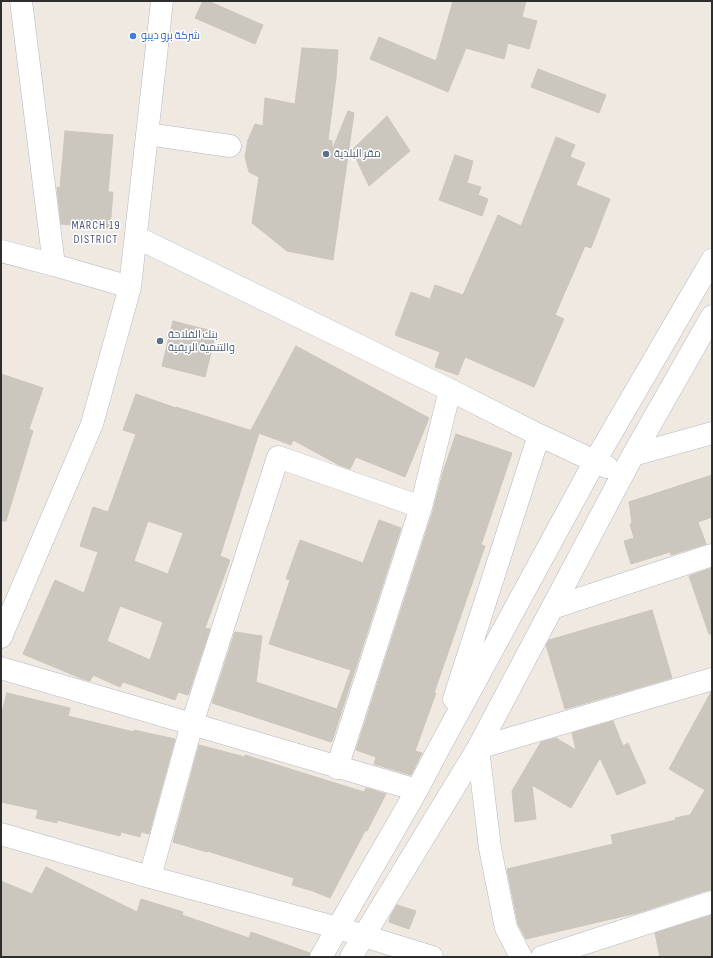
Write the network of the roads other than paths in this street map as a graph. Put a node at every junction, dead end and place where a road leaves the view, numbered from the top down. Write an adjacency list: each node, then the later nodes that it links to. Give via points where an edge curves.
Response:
1 (21, 1): 8 (street)
2 (162, 1): 3 (street)
3 (147, 134): 4 (street); 5 (street)
4 (230, 146)
5 (136, 237): 9 (street); 11 (street)
6 (1, 251): 8 (street)
7 (712, 260): 15 (street)
8 (54, 265): 9 (street)
9 (130, 288): 20 (street, via 92,424)
10 (710, 322): 14 (street)
11 (450, 390): 13 (street); 17 (street)
12 (712, 433): 14 (street)
13 (539, 435): 15 (street); 25 (street)
14 (633, 455): 16 (street)
15 (595, 461): 16 (street); 25 (street)
16 (622, 475): 19 (street)
17 (421, 507): 23 (street, via 278,457); 26 (street)
18 (712, 555): 19 (street)
19 (552, 608): 24 (street)
20 (1, 637)
21 (1, 668): 23 (street)
22 (712, 679): 24 (street)
23 (192, 724): 26 (street); 29 (street)
24 (478, 748): 32 (street); 36 (street, via 490,848 506,928)
25 (438, 750): 27 (street)
26 (337, 768): 27 (street)
27 (417, 790): 31 (street)
28 (1, 834): 29 (street)
29 (150, 877): 31 (street)
30 (712, 902): 37 (street)
31 (338, 928): 32 (street); 33 (street)
32 (364, 936): 34 (street); 35 (street)
33 (321, 957)
34 (351, 957)
35 (432, 957)
36 (522, 957)
37 (542, 957)

